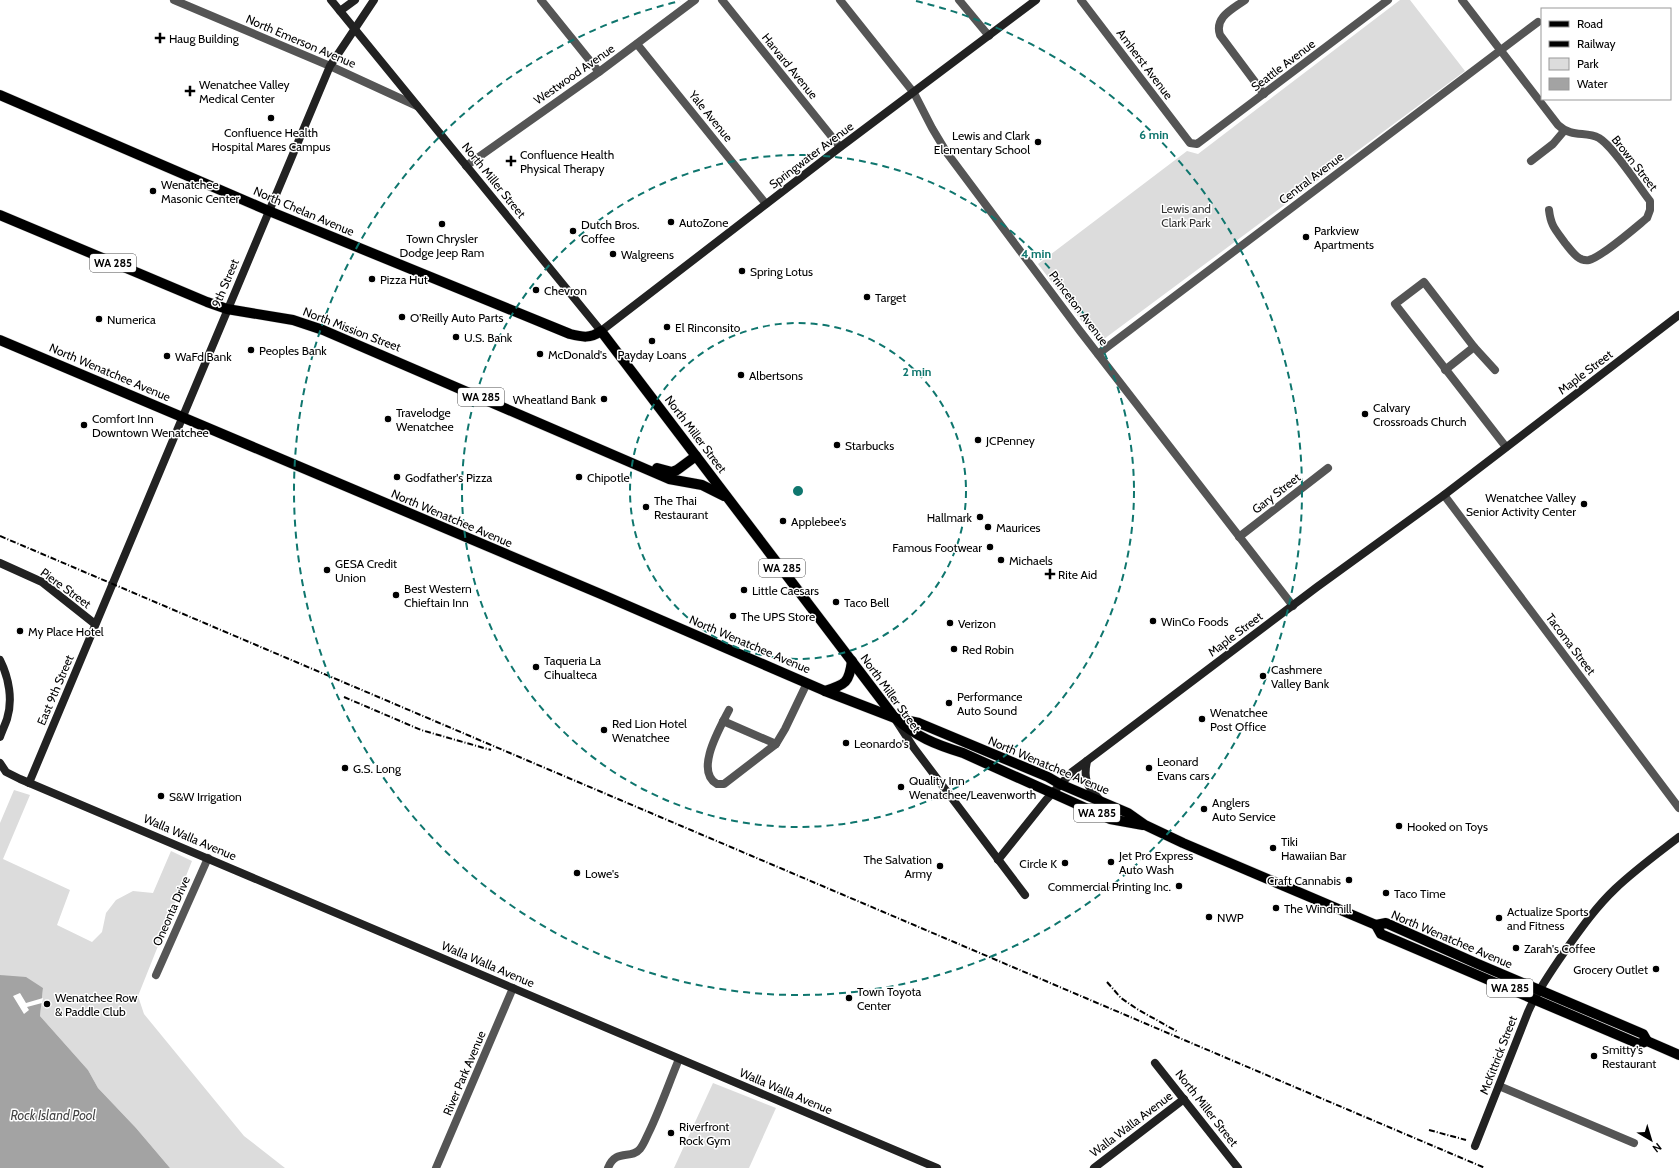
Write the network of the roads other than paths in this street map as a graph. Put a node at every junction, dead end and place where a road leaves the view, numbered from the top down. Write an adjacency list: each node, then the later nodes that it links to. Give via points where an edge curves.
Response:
1 (174, 0): 21 (street, North Emerson Avenue)
2 (331, 0): 15 (street, North Miller Street)
3 (355, 0): 15 (street)
4 (374, 0): 17 (street, 9th Street)
5 (541, 0): 22 (street)
6 (695, 0): 19 (street, Westwood Avenue)
7 (722, 0): 29 (street, Harvard Avenue)
8 (840, 0): 23 (street, Princeton Avenue)
9 (960, 0): 18 (street)
10 (1036, 0): 18 (street, Springwater Avenue)
11 (1081, 0): 28 (street, Amherst Avenue)
12 (1245, 0): 24 (street, via 1221,18 1219,30)
13 (1388, 0): 24 (street, Seattle Avenue)
14 (1462, 0): 20 (street)
15 (340, 11): 17 (street, North Miller Street)
16 (1538, 22): 20 (street, Central Avenue)
17 (354, 29): 21 (street, 9th Street); 26 (street, North Miller Street)
18 (988, 36): 23 (street, Springwater Avenue)
19 (638, 44): 22 (street, Westwood Avenue); 32 (street, Yale Avenue)
20 (1500, 50): 27 (street); 41 (street, Central Avenue)
21 (330, 66): 26 (street, North Emerson Avenue); 34 (street, 9th Street)
22 (599, 72): 31 (street, Westwood Avenue)
23 (914, 92): 29 (street, Springwater Avenue); 41 (street, Princeton Avenue, via 947,153)
24 (1264, 94): 28 (street, Seattle Avenue, via 1197,144)
25 (0, 96): 34 (main road, North Chelan Avenue)
26 (417, 106): 31 (street, North Miller Street)
27 (1564, 131): 30 (street, via 1553,144); 33 (street, Brown Street, via 1595,136 1606,143 1650,201 1650,210 1647,218 1600,255 1589,260 1578,258 1572,252 1551,223)
28 (1190, 142)
29 (840, 147): 32 (street, Springwater Avenue)
30 (1531, 161)
31 (466, 166): 38 (street, North Miller Street)
32 (766, 204): 38 (street, Springwater Avenue)
33 (1549, 210)
34 (269, 211): 36 (street, 9th Street); 38 (main road, North Chelan Avenue, via 570,334 584,338)
35 (0, 215): 36 (main road, North Mission Street / WA 285, via 165,286)
36 (227, 309): 44 (street, 9th Street); 47 (main road, North Mission Street / WA 285, via 293,320 323,330)
37 (1679, 315): 45 (street, Maple Street)
38 (601, 331): 46 (main road, North Miller Street / WA 285)
39 (0, 340): 44 (main road, North Wenatchee Avenue)
40 (1474, 347): 42 (street); 42 (street, via 1424,282 1395,304); 43 (street)
41 (1098, 354): 51 (street, Princeton Avenue)
42 (1445, 370): 45 (street)
43 (1495, 370)
44 (182, 417): 53 (street, 9th Street); 58 (main road, North Wenatchee Avenue)
45 (1506, 447): 49 (street, Maple Street)
46 (696, 456): 47 (main road, North Mission Street / WA 285, via 672,472); 50 (main road, North Miller Street / WA 285)
47 (644, 467): 50 (main road, North Mission Street / WA 285, via 669,478 702,485)
48 (1328, 468): 51 (street, Gary Street)
49 (1444, 494): 54 (street, Maple Street); 71 (street, Tacoma Street)
50 (729, 499): 57 (main road, North Miller Street / WA 285)
51 (1239, 537): 54 (street, Princeton Avenue)
52 (0, 563): 55 (street, Piere Street, via 42,582)
53 (112, 583): 55 (street, East 9th Street)
54 (1293, 606): 65 (street, Maple Street)
55 (95, 624): 67 (street, East 9th Street)
56 (0, 660): 63 (street, via 10,698 7,719)
57 (852, 661): 59 (main road, via 846,682); 61 (main road, North Miller Street / WA 285)
58 (807, 683): 59 (main road, North Wenatchee Avenue); 64 (street)
59 (825, 691): 61 (main road, North Wenatchee Avenue)
60 (728, 710): 62 (street)
61 (895, 718): 68 (main road, North Wenatchee Avenue / WA 285, via 919,723); 69 (main road, North Wenatchee Avenue / WA 285, via 917,735); 75 (street, North Miller Street, via 914,748)
62 (724, 721): 64 (street); 64 (street, via 711,750 707,768 710,778 717,784 724,784)
63 (0, 737)
64 (776, 744)
65 (1087, 761): 68 (street, Maple Street); 70 (street, WA 285, via 1084,773 1086,781)
66 (0, 763): 67 (street, Walla Walla Avenue, via 6,772)
67 (29, 783): 74 (street, Walla Walla Avenue)
68 (1060, 784): 69 (street, Maple Street); 70 (main road, North Wenatchee Avenue / WA 285)
69 (1052, 793): 72 (main road, North Wenatchee Avenue / WA 285, via 1110,819); 75 (street, Maple Street)
70 (1102, 802): 72 (main road, North Wenatchee Avenue / WA 285, via 1128,813)
71 (1679, 808)
72 (1145, 825): 79 (main road, North Wenatchee Avenue / WA 285, via 1376,925 1381,934)
73 (1679, 838): 79 (street, McKittrick Street, via 1627,877 1608,895 1573,939)
74 (208, 858): 77 (street, Oneonta Drive); 78 (street, Walla Walla Avenue)
75 (998, 860): 76 (street, North Miller Street)
76 (1025, 895)
77 (156, 975)
78 (513, 988): 81 (street, Walla Walla Avenue); 87 (street, River Park Avenue)
79 (1537, 994): 80 (main road, North Wenatchee Avenue / WA 285, via 1639,1044 1647,1041); 83 (street, McKittrick Street)
80 (1679, 1055)
81 (679, 1059): 88 (street, via 641,1147 637,1152 616,1157); 89 (street, Walla Walla Avenue)
82 (1155, 1063): 84 (street, North Miller Street)
83 (1499, 1086): 85 (street); 86 (street, McKittrick Street)
84 (1184, 1099): 90 (street, Walla Walla Avenue); 91 (street, North Miller Street)
85 (1634, 1143)
86 (1475, 1146)
87 (436, 1168)
88 (608, 1168)
89 (936, 1168)
90 (1094, 1168)
91 (1238, 1168)

